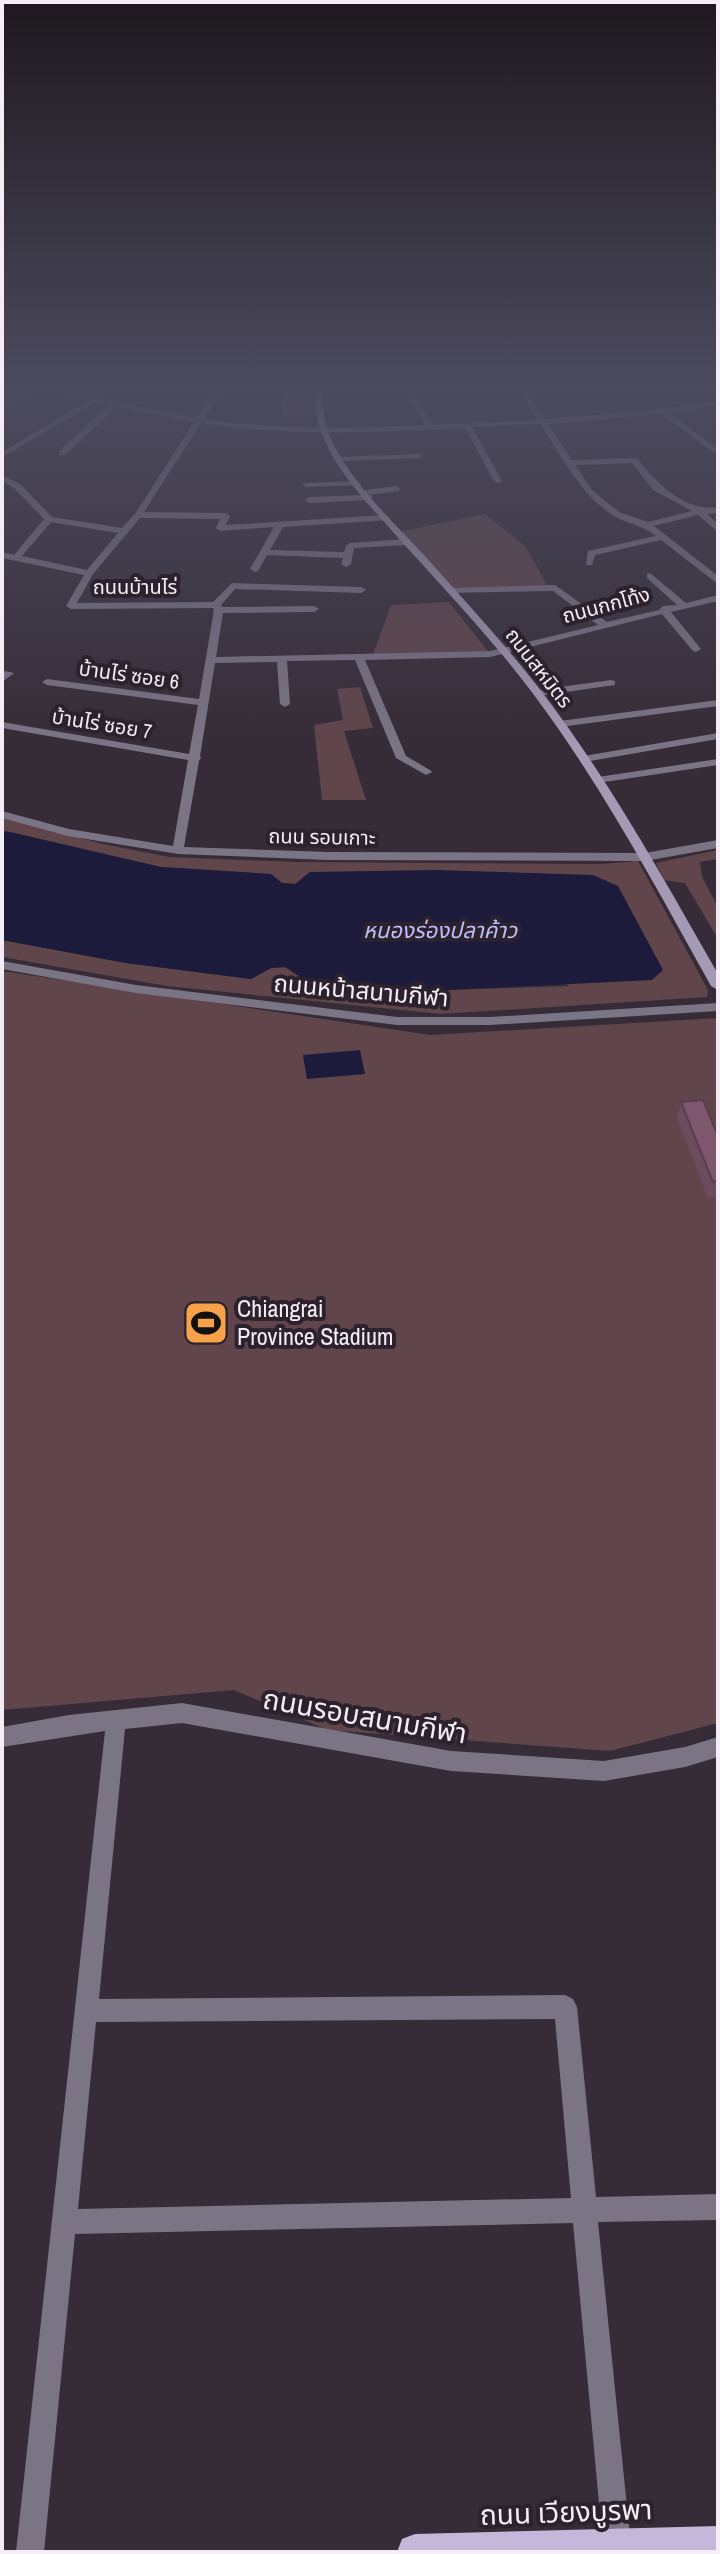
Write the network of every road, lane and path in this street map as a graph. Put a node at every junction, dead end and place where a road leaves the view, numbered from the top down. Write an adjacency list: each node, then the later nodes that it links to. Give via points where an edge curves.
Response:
1 (38, 507): 10 (street)
2 (143, 507): 8 (street, ถนนบ้านไร่)
3 (377, 507): 9 (street, ถนนสหมิตร)
4 (608, 507): 11 (street)
5 (691, 507): 7 (street)
6 (718, 510): 7 (street)
7 (700, 512): 11 (street); 13 (street)
8 (138, 515): 12 (street, via 226,516 220,528); 14 (street, ถนนบ้านไร่)
9 (386, 518): 12 (street); 16 (street, ถนนสหมิตร)
10 (49, 519): 14 (street); 19 (street)
11 (648, 525): 15 (street)
12 (279, 526): 17 (street)
13 (718, 529)
14 (123, 531): 22 (street, ถนนบ้านไร่)
15 (662, 537): 20 (street, via 591,553); 24 (street)
16 (406, 542): 17 (street, via 350,546 347,560); 26 (street, ถนนสหมิตร)
17 (265, 552): 21 (street)
18 (2, 555): 19 (street)
19 (16, 558): 22 (street)
20 (589, 563)
21 (255, 569)
22 (89, 573): 29 (street, ถนนบ้านไร่, via 71,606)
23 (650, 576): 28 (street)
24 (718, 581)
25 (361, 590): 29 (street, via 232,586)
26 (451, 591): 32 (street, via 555,588); 34 (street, ถนนสหมิตร)
27 (718, 598): 28 (street, ถนนกกโท้ง)
28 (683, 605): 31 (street, ถนนกกโท้ง)
29 (217, 608): 30 (street); 37 (street)
30 (314, 609)
31 (663, 609): 32 (street, ถนนกกโท้ง); 33 (street)
32 (603, 624): 34 (street, ถนนกกโท้ง)
33 (696, 649)
34 (505, 651): 35 (street); 40 (street, ถนนสหมิตร)
35 (359, 657): 36 (street); 50 (street, via 401,758)
36 (282, 659): 37 (street); 43 (street)
37 (212, 660): 41 (street)
38 (47, 682): 41 (street, บ้านไร่ ซอย 6)
39 (611, 683): 40 (street)
40 (538, 693): 44 (street, ถนนสหมิตร)
41 (205, 703): 47 (street)
42 (718, 703): 44 (street)
43 (285, 704)
44 (560, 724): 48 (street, ถนนสหมิตร)
45 (2, 725): 47 (street, บ้านไร่ ซอย 7)
46 (718, 736): 48 (street)
47 (196, 758): 54 (street)
48 (584, 759): 51 (street, ถนนสหมิตร)
49 (718, 762): 51 (street)
50 (426, 772)
51 (598, 780): 55 (street, ถนนสหมิตร)
52 (2, 814): 54 (street, ถนน รอบเกาะ, via 68,832)
53 (718, 844): 55 (street, ถนน รอบเกาะ)
54 (178, 850): 55 (street, ถนน รอบเกาะ)
55 (645, 857): 57 (street, ถนนสหมิตร)
56 (2, 965): 58 (street, ถนนหน้าสนามกีฬา, via 136,989 397,1021 490,1021)
57 (718, 986)
58 (718, 1007)
59 (116, 1720): 60 (street, ถนนรอบสนามกีฬา); 61 (street, ถนนรอบสนามกีฬา, via 182,1713 451,1761 604,1771); 62 (street)
60 (2, 1737)
61 (718, 1747)
62 (87, 2011): 64 (street, via 565,2007); 65 (street)
63 (718, 2207): 64 (street)
64 (584, 2212): 65 (street); 67 (street)
65 (64, 2222): 68 (street)
66 (718, 2544): 67 (main road, ถนน เวียงบูรพา)
67 (617, 2546): 69 (main road, ถนน เวียงบูรพา)
68 (30, 2552)
69 (415, 2552)

